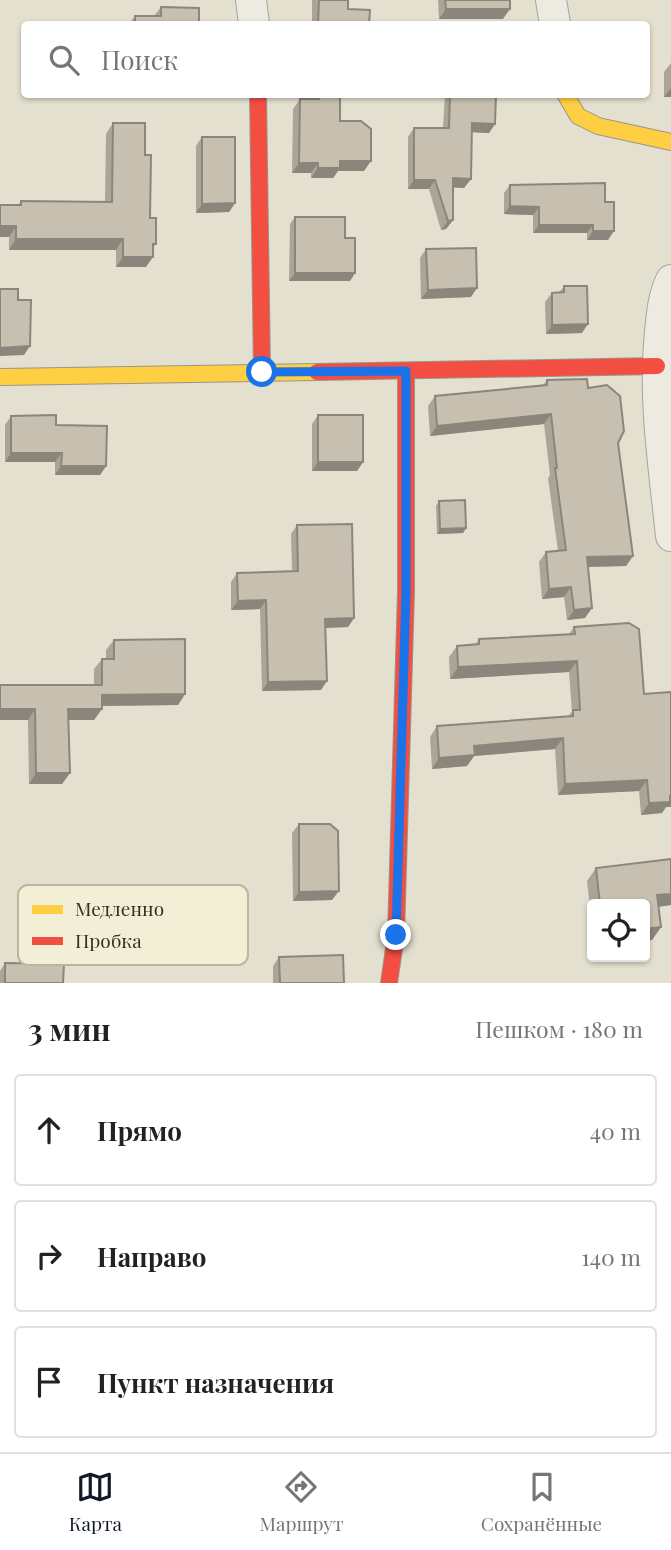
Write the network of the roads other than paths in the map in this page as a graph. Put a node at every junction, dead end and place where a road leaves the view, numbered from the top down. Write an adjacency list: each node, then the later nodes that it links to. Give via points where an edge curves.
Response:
1 (251, 0): 3 (street)
2 (551, 0): 4 (street)
3 (254, 21)
4 (554, 21)
5 (258, 98): 11 (street)
6 (567, 98): 7 (street, via 578,116 598,126)
7 (671, 142)
8 (671, 280): 9 (street, via 664,295)
9 (657, 366): 10 (street); 13 (street)
10 (406, 371): 11 (street); 14 (street, via 396,935)
11 (262, 372): 12 (street)
12 (0, 377)
13 (671, 536)
14 (389, 983)

